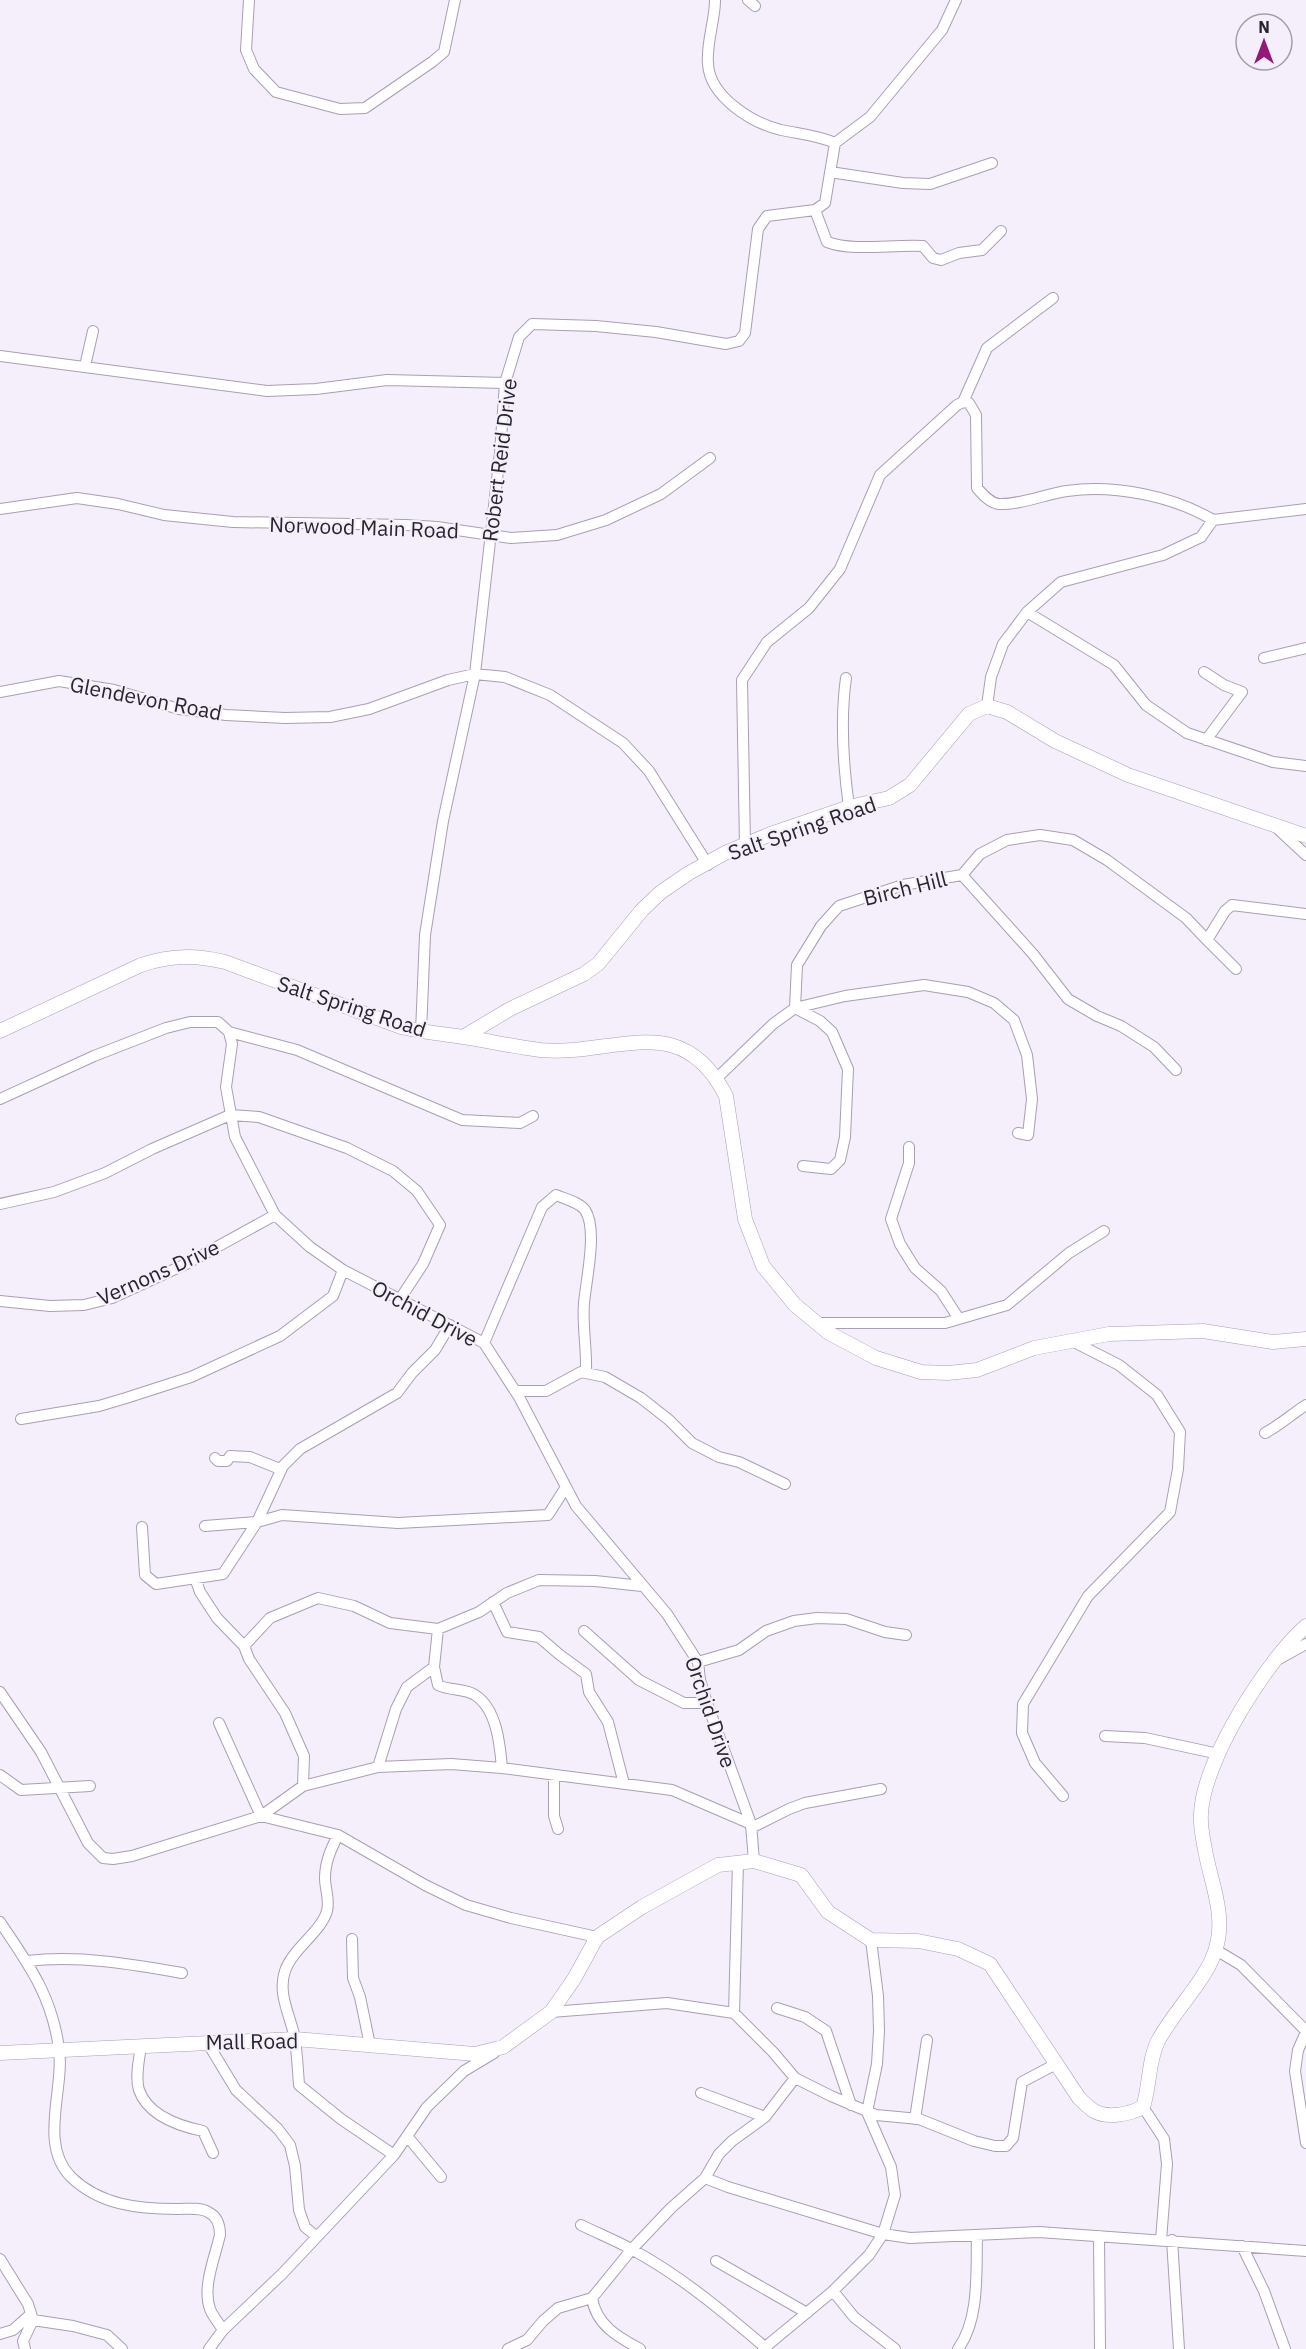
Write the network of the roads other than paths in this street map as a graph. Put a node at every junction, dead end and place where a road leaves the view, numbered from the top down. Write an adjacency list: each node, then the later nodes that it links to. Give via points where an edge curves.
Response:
1 (249, 0): 2 (street, via 246,50 254,69 276,92 340,109 366,108 444,52)
2 (455, 0)
3 (715, 0): 5 (street, via 707,62 710,80 720,96 780,130 820,136)
4 (956, 0): 5 (street, via 942,30 870,117)
5 (835, 143): 7 (street)
6 (992, 163): 7 (street, via 930,184)
7 (830, 172): 8 (street, via 825,203)
8 (815, 210): 9 (street, via 827,242 837,246 923,246 940,260 982,250); 14 (street, Robert Reid Drive, via 767,216 758,229 745,333 739,341 726,344 646,331 532,324 519,337)
9 (1001, 231)
10 (1053, 298): 15 (street, via 987,348)
11 (93, 331): 13 (street)
12 (0, 356): 13 (street)
13 (85, 366): 14 (street, via 267,391 387,380)
14 (505, 383): 20 (street, Robert Reid Drive)
15 (963, 402): 19 (street, via 969,403 976,416 977,488 997,504 1089,488 1113,489 1194,509); 34 (street, via 880,475 840,570 809,608 767,642 742,680)
16 (710, 458): 20 (street, Norwood Main Road, via 661,494 606,520 557,535 511,537)
17 (0, 509): 20 (street, Norwood Main Road, via 77,498 164,515 232,522 416,526)
18 (1306, 509): 19 (street)
19 (1213, 520): 21 (street, via 1201,537 1163,555 1061,582)
20 (490, 533): 25 (street, Robert Reid Drive)
21 (1027, 612): 28 (street, via 1003,644 991,677); 29 (street, via 1114,665 1146,705 1187,733)
22 (1306, 648): 23 (street)
23 (1264, 658)
24 (1204, 672): 29 (street, via 1224,686 1242,692)
25 (475, 674): 27 (street, Glendevon Road, via 369,709 330,717 249,717 179,709 114,690 59,681); 36 (street, Glendevon Road, via 505,677 550,695 623,743 649,771); 44 (street, Robert Reid Drive, via 442,821 427,924)
26 (846, 678): 31 (street, via 843,766)
27 (0, 692)
28 (987, 706): 31 (street, Salt Spring Road, via 969,714 910,784 889,798); 32 (street, via 1007,712 1055,741 1128,775)
29 (1206, 740): 30 (street, via 1273,762)
30 (1306, 766)
31 (849, 807): 34 (street, Salt Spring Road)
32 (1276, 827): 33 (street); 35 (street)
33 (1306, 836)
34 (745, 845): 36 (street, Salt Spring Road)
35 (1306, 855)
36 (708, 865): 45 (street, Salt Spring Road, via 662,892 584,974 510,1009)
37 (962, 875): 39 (street, Birch Hill, via 980,854 1007,840 1040,835 1073,840 1160,897); 41 (street, Birch Hill, via 903,885 839,906 821,926 797,965); 46 (street, via 1068,999 1154,1047)
38 (1306, 914): 39 (street, via 1232,905)
39 (1207, 940): 40 (street, Birch Hill)
40 (1236, 969)
41 (795, 1008): 47 (street); 51 (street, via 845,996 924,985 968,992 994,1003 1014,1020 1027,1055 1032,1099 1028,1135); 53 (street, via 832,1032 848,1070 840,1160 831,1169)
42 (0, 1031): 44 (street, Salt Spring Road, via 141,965 182,956 225,962)
43 (229, 1032): 48 (street, via 218,1022 190,1022 166,1028); 49 (street, Orchid Drive, via 232,1044 226,1088); 50 (street, via 297,1050 462,1120 520,1123)
44 (421, 1032): 45 (street, Salt Spring Road)
45 (463, 1037): 47 (street, via 540,1050 582,1049 631,1041 668,1044 704,1062)
46 (1176, 1070)
47 (717, 1078): 61 (street, via 726,1096 745,1219 763,1266 795,1305)
48 (0, 1099)
49 (230, 1115): 54 (street, via 105,1173 54,1192); 55 (street, Orchid Drive, via 235,1137); 58 (street, via 259,1117 347,1148 393,1171 417,1191 440,1225 423,1264)
50 (533, 1116)
51 (1018, 1133)
52 (909, 1147): 60 (street, via 909,1162 891,1218 915,1269 941,1291)
53 (803, 1167)
54 (0, 1204)
55 (275, 1215): 57 (street, Orchid Drive); 59 (street, Vernons Drive, via 186,1264 112,1298 84,1305 50,1306)
56 (1104, 1231): 60 (street, via 1069,1253 1007,1305)
57 (343, 1270): 58 (street, Orchid Drive); 69 (street, via 333,1296 280,1336 191,1377 99,1406)
58 (400, 1299): 62 (street, Orchid Drive)
59 (0, 1301)
60 (959, 1319): 61 (street, via 945,1323)
61 (817, 1323): 64 (street, via 858,1350 921,1372 977,1370 1034,1348)
62 (450, 1325): 65 (street, Orchid Drive); 72 (street, via 435,1350 411,1372 398,1393 300,1449)
63 (1306, 1339): 64 (street, via 1273,1342 1228,1334 1173,1331 1109,1334)
64 (1074, 1342): 104 (street, via 1119,1365 1157,1395 1180,1432 1170,1512 1088,1596 1023,1704 1022,1733 1035,1763)
65 (484, 1343): 66 (street, via 542,1207 556,1195 578,1204 590,1223 590,1270 583,1304); 67 (street, Orchid Drive)
66 (586, 1373): 67 (street, via 546,1391); 73 (street, via 605,1377 641,1398 692,1443)
67 (515, 1391): 74 (street, Orchid Drive)
68 (1306, 1405): 70 (street)
69 (21, 1419)
70 (1265, 1433)
71 (215, 1458): 72 (street, via 227,1461 230,1456 250,1457)
72 (280, 1469): 75 (street)
73 (785, 1484)
74 (566, 1487): 75 (street, via 548,1515 398,1523 282,1515); 79 (street, Orchid Drive, via 576,1506)
75 (257, 1522): 76 (street); 78 (street, via 223,1574)
76 (205, 1526)
77 (142, 1527): 78 (street, via 145,1575 156,1584)
78 (195, 1578): 86 (street, via 217,1618)
79 (642, 1586): 80 (street, via 539,1580); 88 (street, Orchid Drive, via 667,1614)
80 (494, 1602): 82 (street); 99 (street, via 507,1632 539,1637 586,1674 589,1692 608,1722)
81 (1306, 1626): 87 (street)
82 (438, 1629): 86 (street, via 390,1623 354,1606 318,1598 270,1618); 89 (street)
83 (584, 1631): 91 (street, via 639,1680 684,1703)
84 (906, 1635): 88 (street, via 846,1619 817,1618 766,1631 739,1650)
85 (1306, 1644): 87 (street)
86 (244, 1646): 101 (street, via 285,1713 304,1756)
87 (1275, 1661): 94 (street, via 1244,1707)
88 (698, 1662): 91 (street, Orchid Drive)
89 (434, 1667): 95 (street, via 407,1687); 96 (street, via 438,1685 474,1694 487,1706 500,1740)
90 (0, 1692): 102 (street)
91 (707, 1703): 106 (street, Orchid Drive)
92 (219, 1723): 105 (street)
93 (1105, 1736): 94 (street, via 1145,1738)
94 (1219, 1755): 115 (street, via 1210,1772 1201,1814 1221,1928)
95 (378, 1767): 96 (street, via 451,1764); 101 (street)
96 (502, 1768): 98 (street)
97 (0, 1775): 102 (street, via 21,1790)
98 (554, 1776): 99 (street); 107 (street, via 554,1816)
99 (624, 1784): 106 (street, via 672,1790)
100 (90, 1786): 102 (street)
101 (303, 1786): 105 (street)
102 (61, 1788): 105 (street, via 88,1843 103,1858 132,1856)
103 (881, 1789): 106 (street, via 805,1803)
104 (1063, 1796)
105 (261, 1816): 108 (street)
106 (751, 1826): 109 (street, Orchid Drive)
107 (558, 1829)
108 (338, 1835): 112 (street, via 466,1905); 122 (street, via 327,1859 327,1913 285,1971 284,1999)
109 (754, 1861): 110 (street); 114 (street, via 801,1875 828,1912)
110 (738, 1862): 112 (street, via 718,1865); 120 (street)
111 (0, 1922): 116 (street)
112 (597, 1937): 119 (street)
113 (352, 1940): 125 (street, via 353,1978)
114 (871, 1940): 130 (street, via 918,1941 958,1949 990,1964); 135 (street, via 879,2031)
115 (1216, 1950): 121 (street, via 1241,1965); 134 (street, via 1157,2044)
116 (27, 1961): 117 (street, via 52,1958 127,1963); 128 (street, via 42,1985)
117 (182, 1973)
118 (777, 2008): 133 (street, via 826,2031)
119 (551, 2012): 120 (street, via 667,2003); 127 (street)
120 (734, 2013): 131 (street)
121 (1306, 2031): 139 (street, via 1295,2071)
122 (295, 2039): 124 (street, Mall Road); 125 (street, Mall Road); 141 (street, via 299,2085)
123 (927, 2040): 137 (street)
124 (207, 2042): 126 (street, Mall Road); 148 (street, via 236,2090 290,2145 299,2210 305,2227)
125 (370, 2045): 127 (street, Mall Road, via 475,2054)
126 (141, 2047): 128 (street, Mall Road); 140 (street, via 138,2088 148,2105 182,2127 204,2131)
127 (503, 2047): 138 (street, via 444,2088)
128 (60, 2051): 129 (street, Mall Road); 159 (street, via 54,2133 57,2154 69,2175 112,2202 202,2210 214,2216 220,2235 208,2301)
129 (0, 2053)
130 (1056, 2064): 134 (street, via 1095,2112 1130,2113); 137 (street, via 1022,2082 1014,2138 1006,2146 974,2141)
131 (795, 2078): 133 (street); 136 (street)
132 (700, 2093): 136 (street)
133 (851, 2105): 135 (street)
134 (1143, 2107): 149 (street, via 1164,2139)
135 (867, 2112): 137 (street); 145 (street, via 891,2167 895,2195)
136 (765, 2117): 143 (street, via 719,2154)
137 (915, 2120)
138 (407, 2136): 141 (street); 142 (street)
139 (1306, 2144)
140 (213, 2153)
141 (393, 2155): 148 (street)
142 (441, 2176)
143 (705, 2178): 145 (street); 151 (street)
144 (581, 2225): 151 (street)
145 (884, 2234): 146 (street, via 910,2238); 155 (street)
146 (977, 2235): 147 (street, via 1039,2232); 168 (street, via 972,2317)
147 (1100, 2236): 149 (street); 169 (street)
148 (317, 2237): 159 (street)
149 (1167, 2240): 150 (street); 170 (street)
150 (1242, 2246): 152 (street); 171 (street)
151 (632, 2249): 156 (street); 161 (street, via 720,2309)
152 (1306, 2251)
153 (0, 2259): 158 (street)
154 (716, 2260): 157 (street)
155 (833, 2291): 157 (street); 167 (street, via 854,2317)
156 (592, 2298): 165 (street, via 558,2308 527,2340); 166 (street, via 594,2311 615,2336)
157 (807, 2313): 161 (street)
158 (32, 2317): 160 (street); 162 (street, via 23,2341); 163 (street, via 107,2335)
159 (223, 2330): 164 (street)
160 (0, 2334)
161 (765, 2348)
162 (25, 2349)
163 (122, 2349)
164 (209, 2349)
165 (508, 2349)
166 (640, 2349)
167 (895, 2349)
168 (958, 2349)
169 (1100, 2349)
170 (1179, 2349)
171 (1285, 2349)

